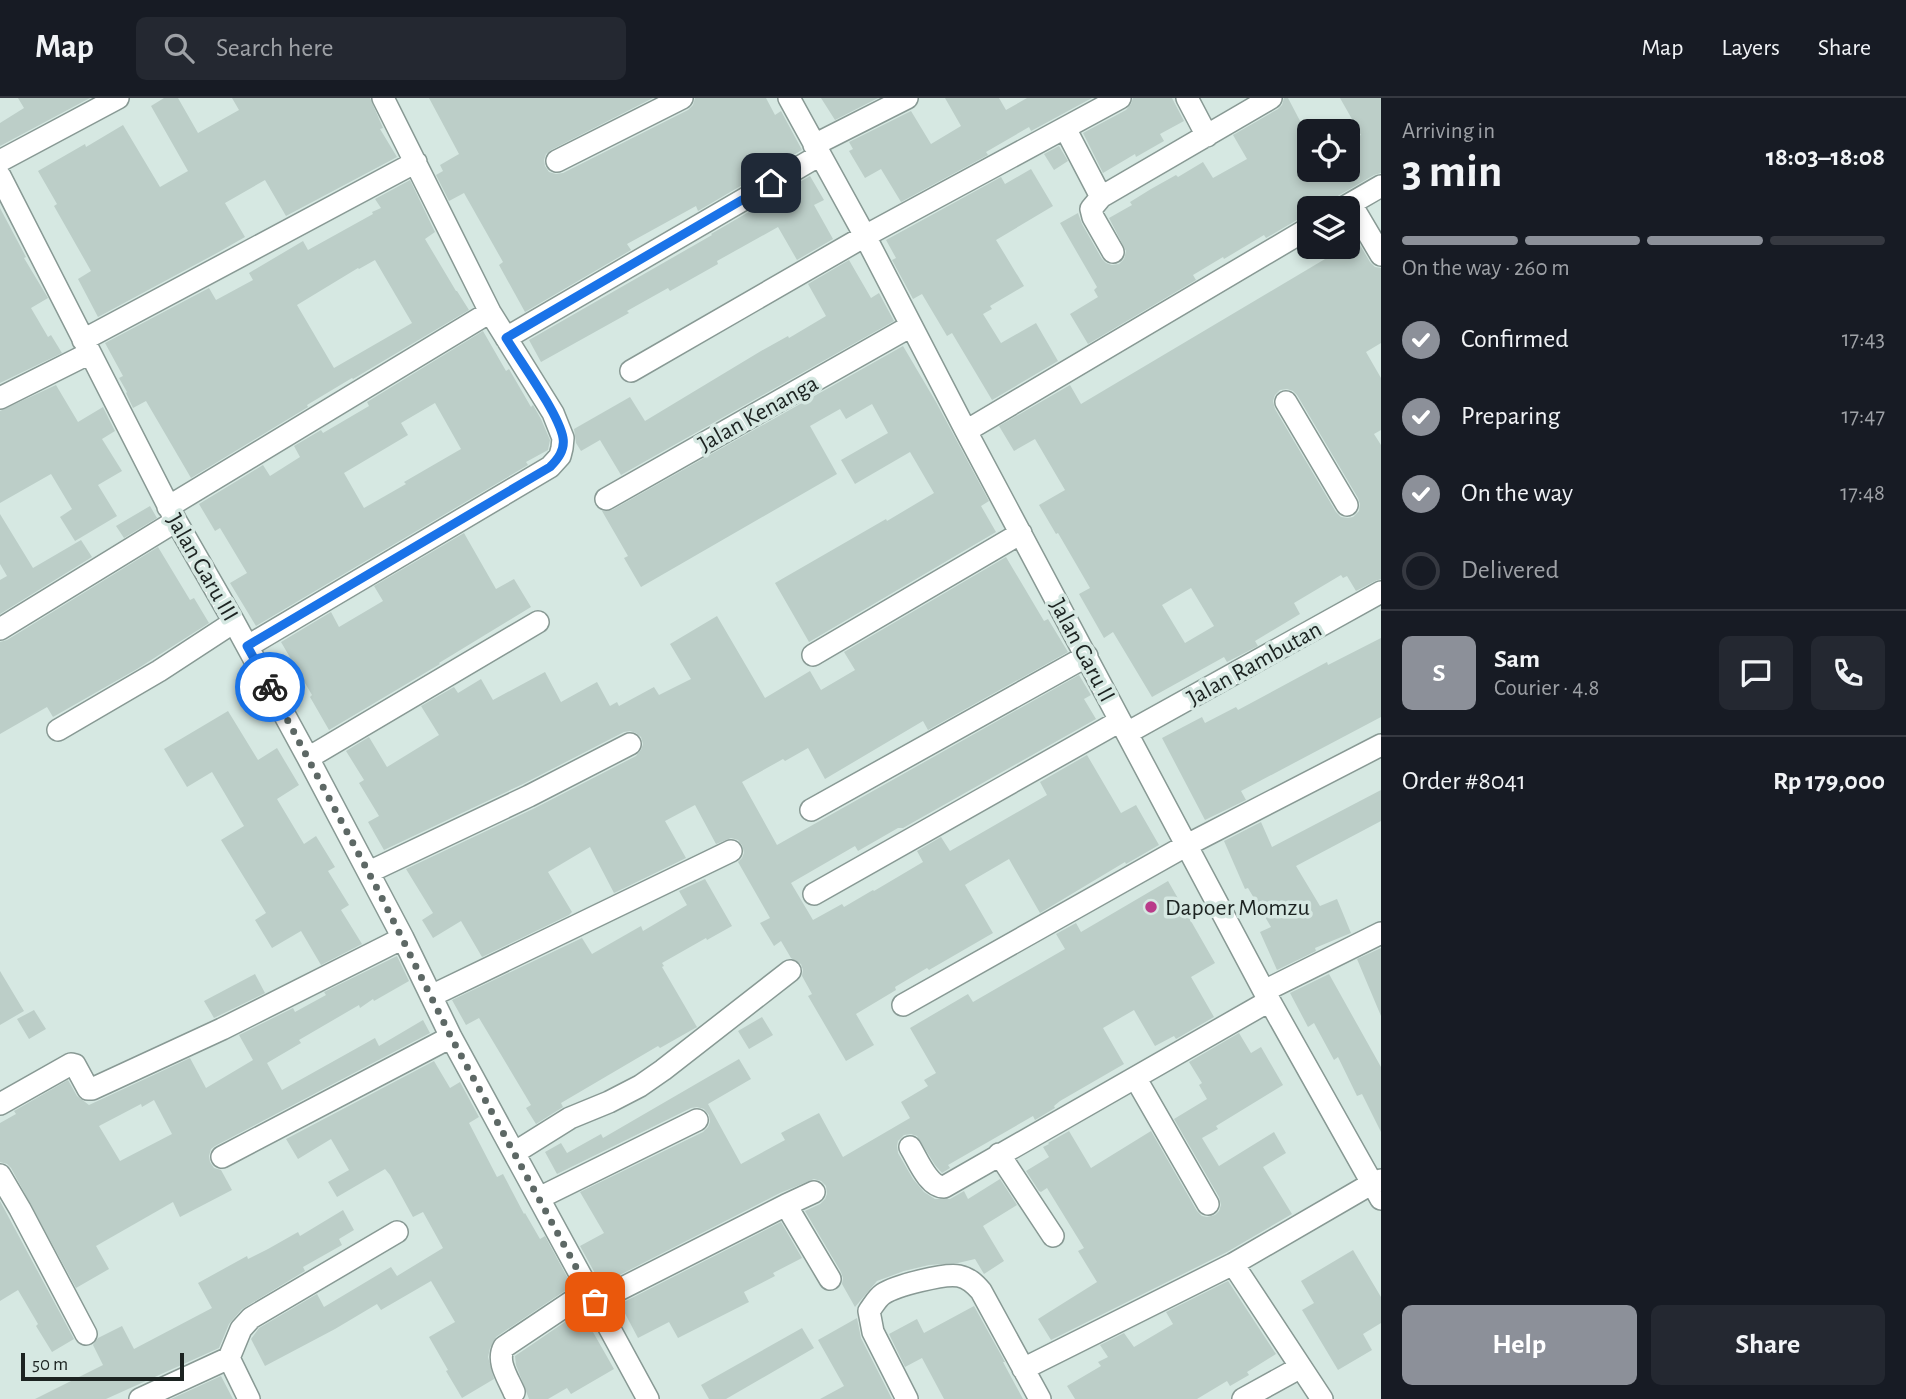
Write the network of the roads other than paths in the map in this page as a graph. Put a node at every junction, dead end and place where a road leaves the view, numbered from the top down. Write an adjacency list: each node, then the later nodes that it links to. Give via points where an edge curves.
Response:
1 (118, 98): 12 (street)
2 (383, 98): 14 (street)
3 (682, 98): 13 (street)
4 (789, 98): 11 (street, Jalan Garu II)
5 (907, 98): 11 (street)
6 (1120, 98): 9 (street)
7 (1187, 98): 10 (street)
8 (1271, 98): 10 (street)
9 (1065, 128): 17 (street); 22 (street)
10 (1206, 136): 17 (street)
11 (817, 150): 22 (street, Jalan Garu II); 27 (street)
12 (0, 161)
13 (557, 161)
14 (416, 162): 25 (street); 28 (street)
15 (0, 176): 19 (street, Jalan Garu III)
16 (1381, 186): 18 (street)
17 (1101, 197): 23 (street, via 1091,209)
18 (1360, 198)
19 (9, 214): 28 (street, Jalan Garu III)
20 (1360, 224): 24 (street)
21 (1297, 235): 32 (street)
22 (865, 236): 26 (street, Jalan Garu II); 29 (street)
23 (1113, 252)
24 (1381, 254)
25 (491, 312): 27 (street); 35 (street)
26 (911, 327): 32 (street, Jalan Garu II); 33 (street, Jalan Kenanga)
27 (506, 338): 41 (street, via 553,413 563,438 556,461)
28 (87, 346): 30 (street); 35 (street, Jalan Garu III)
29 (631, 371)
30 (0, 398)
31 (1286, 401): 34 (street)
32 (966, 431): 36 (street, Jalan Garu II)
33 (606, 499)
34 (1347, 505)
35 (172, 514): 38 (street, Jalan Garu III); 40 (street)
36 (1021, 533): 42 (street); 43 (street, Jalan Garu II)
37 (1381, 592): 44 (street, Jalan Rambutan)
38 (234, 622): 41 (street, Jalan Garu III); 45 (street)
39 (538, 622): 48 (street)
40 (0, 629)
41 (247, 646): 48 (street, Jalan Garu III)
42 (813, 655)
43 (1087, 656): 44 (street, Jalan Garu II); 49 (street)
44 (1124, 727): 50 (street, Jalan Garu II); 53 (street, Jalan Rambutan)
45 (58, 730)
46 (630, 744): 52 (street)
47 (1381, 745): 50 (street)
48 (308, 758): 52 (street, Jalan Garu III)
49 (811, 810)
50 (1187, 845): 58 (street, Jalan Garu II); 59 (street)
51 (731, 851): 57 (street)
52 (369, 872): 55 (street, Jalan Garu III)
53 (814, 894)
54 (1381, 933): 58 (street)
55 (403, 938): 57 (street, Jalan Garu III); 62 (street, via 92,1089 71,1064)
56 (790, 971): 65 (street, via 640,1086 570,1118)
57 (431, 996): 60 (street, Jalan Garu III)
58 (1266, 996): 61 (street); 69 (street, Jalan Garu II)
59 (903, 1005)
60 (451, 1037): 65 (street, Jalan Garu III); 67 (street)
61 (1136, 1079): 66 (street); 72 (street)
62 (0, 1104)
63 (697, 1120): 71 (street)
64 (910, 1147): 66 (street, via 940,1187)
65 (514, 1153): 71 (street, Jalan Garu III)
66 (999, 1154): 75 (street)
67 (222, 1157)
68 (0, 1175): 79 (street)
69 (1377, 1188): 76 (street)
70 (814, 1192): 73 (street)
71 (539, 1198): 78 (street, Jalan Garu III)
72 (1208, 1204)
73 (786, 1205): 77 (street); 78 (street)
74 (397, 1233): 80 (street, via 251,1318)
75 (1053, 1236)
76 (1233, 1264): 81 (street); 82 (street)
77 (830, 1279)
78 (592, 1296): 83 (street, via 504,1347 500,1359); 86 (street, Jalan Garu III)
79 (86, 1334)
80 (229, 1358): 84 (street); 85 (street)
81 (1301, 1367): 89 (street); 90 (street)
82 (1023, 1369): 87 (street, via 981,1291 958,1276 942,1276 891,1290 869,1311 873,1332); 88 (street)
83 (514, 1392)
84 (140, 1399)
85 (249, 1399)
86 (648, 1399)
87 (907, 1399)
88 (1040, 1399)
89 (1244, 1399)
90 (1322, 1399)

